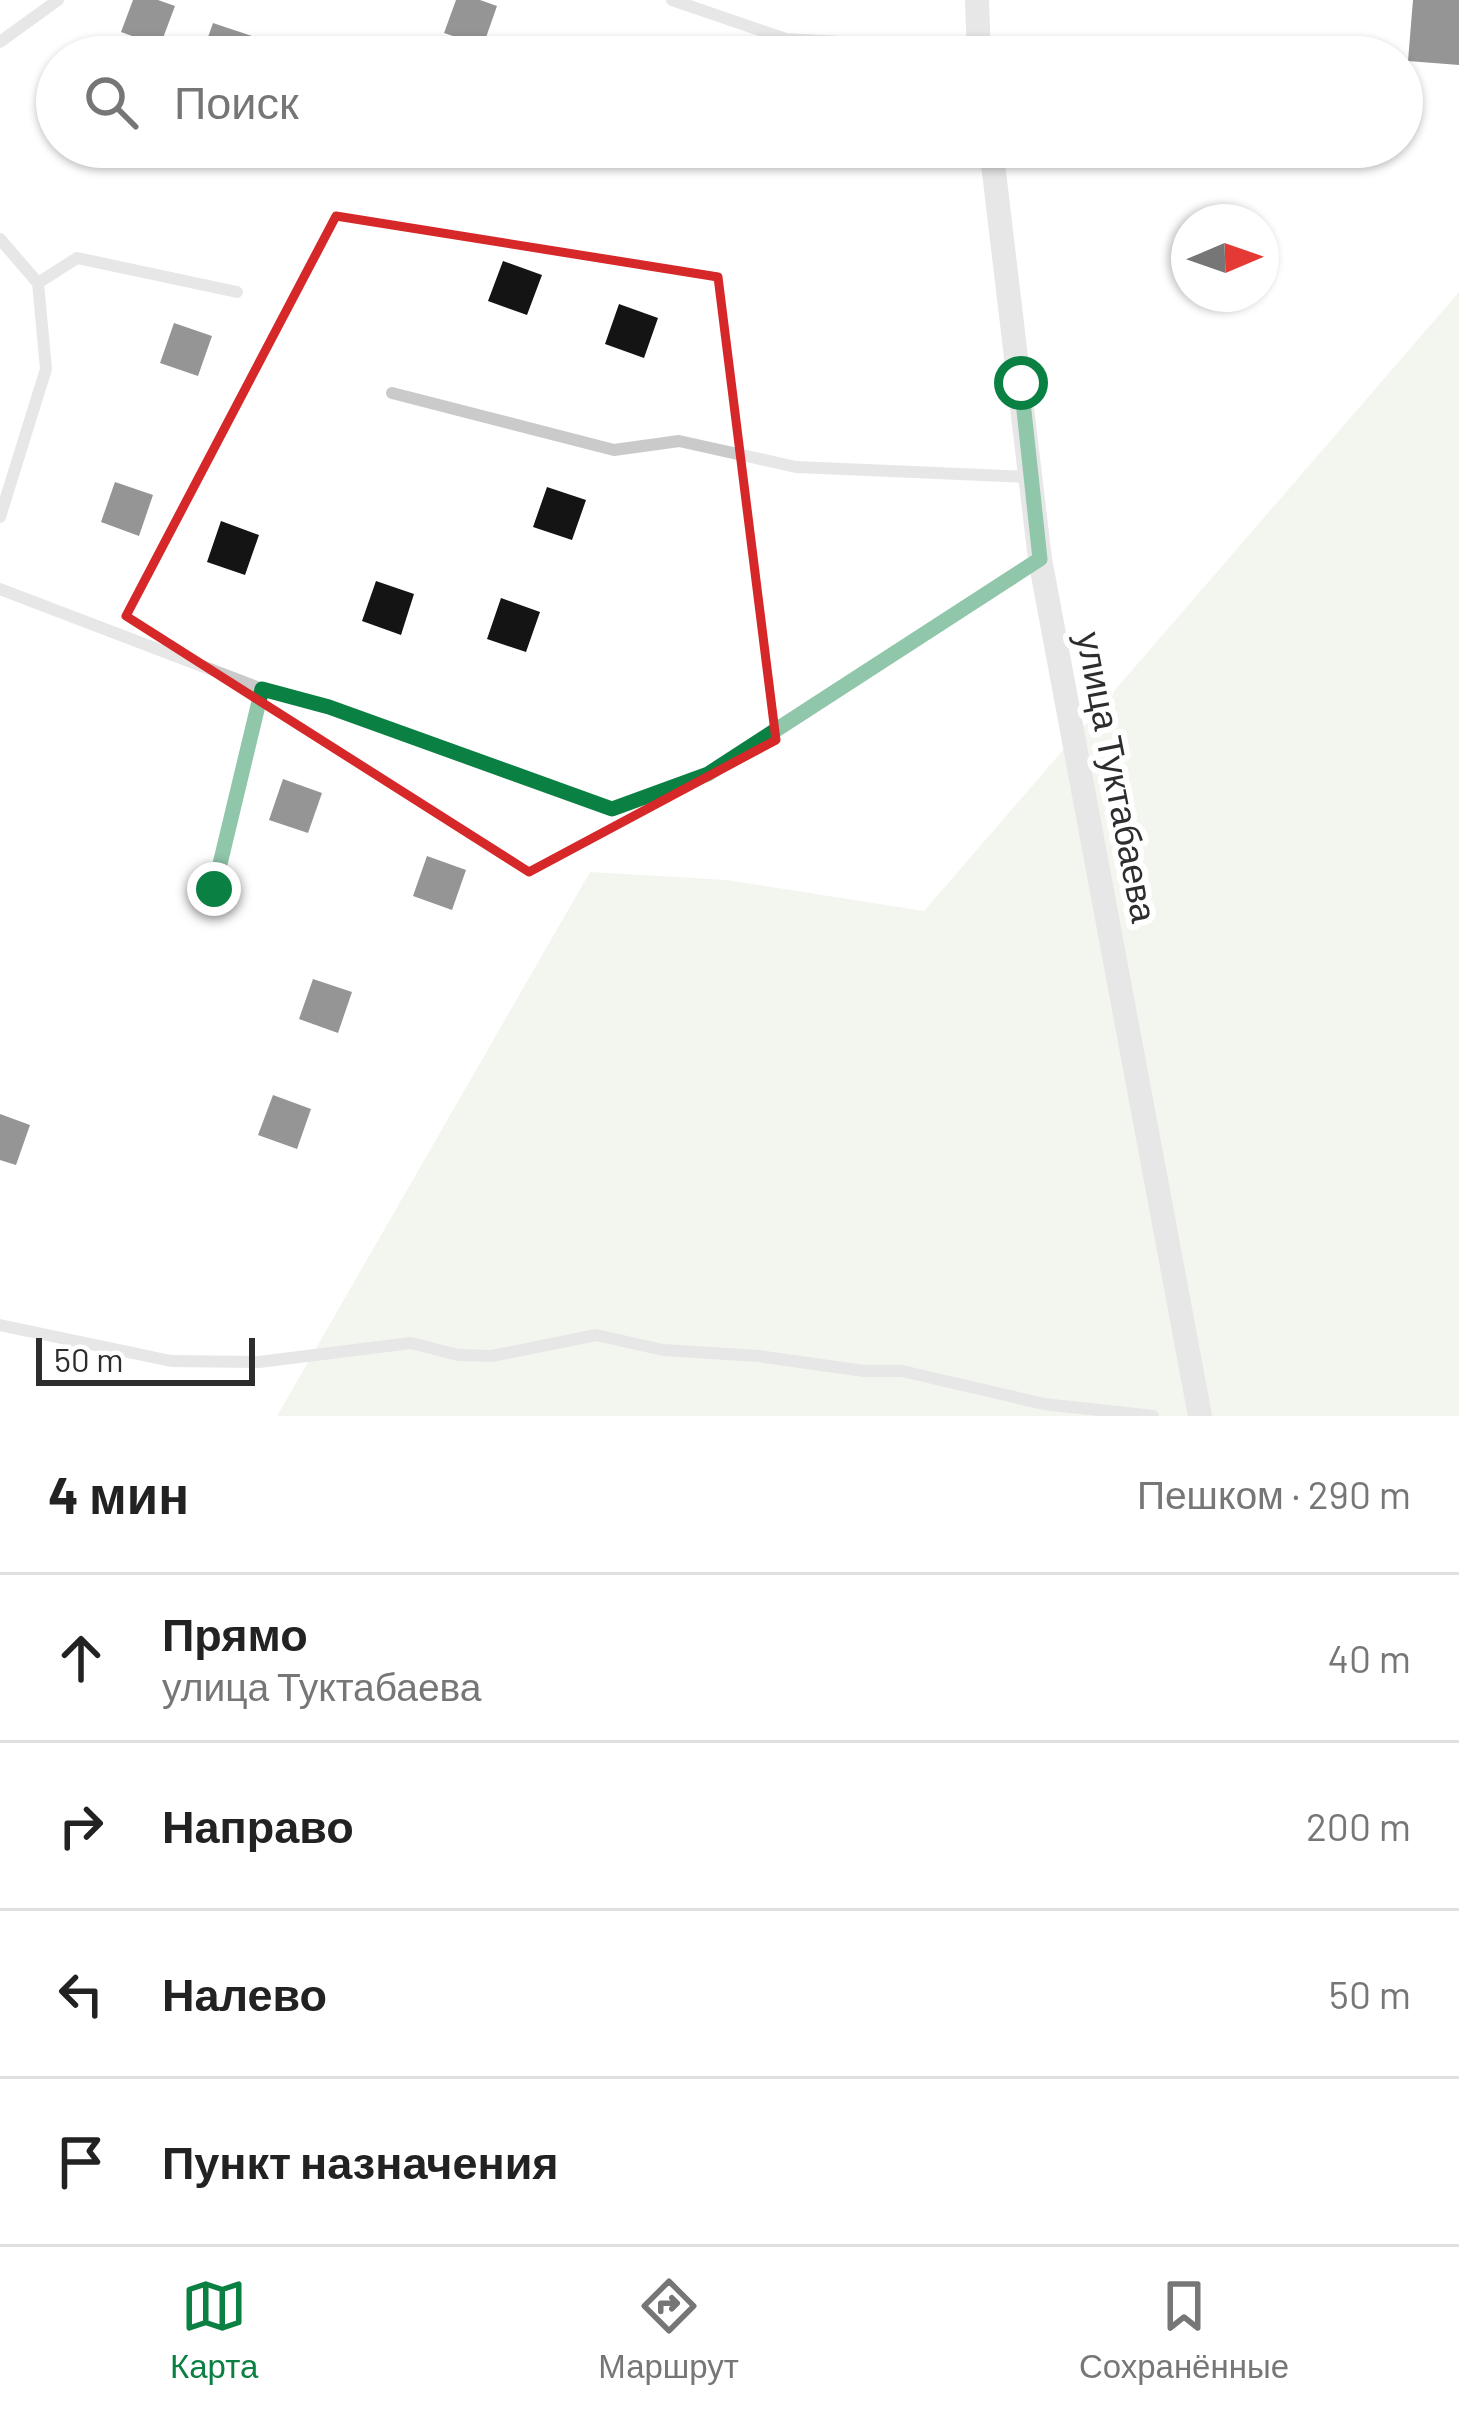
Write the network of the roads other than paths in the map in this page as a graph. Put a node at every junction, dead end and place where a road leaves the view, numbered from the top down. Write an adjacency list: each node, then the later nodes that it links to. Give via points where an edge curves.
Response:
1 (58, 0): 6 (lane)
2 (672, 0): 4 (lane)
3 (977, 0): 5 (street)
4 (777, 36)
5 (978, 36)
6 (0, 42)
7 (994, 168): 12 (street, улица Туктабаева)
8 (0, 238): 9 (lane)
9 (38, 284): 10 (lane, via 77,258); 13 (lane, via 46,369)
10 (237, 292)
11 (392, 393): 12 (lane, via 614,450 679,441 796,467)
12 (1032, 477): 14 (street, улица Туктабаева)
13 (0, 517)
14 (1040, 559): 16 (lane, via 708,774 612,809); 20 (street, улица Туктабаева)
15 (0, 589): 16 (lane)
16 (262, 689): 17 (lane)
17 (214, 889)
18 (0, 1324): 19 (lane, via 171,1360 260,1363 411,1343 492,1356 596,1335 662,1350 902,1371 1043,1404)
19 (1154, 1416)
20 (1200, 1416)

